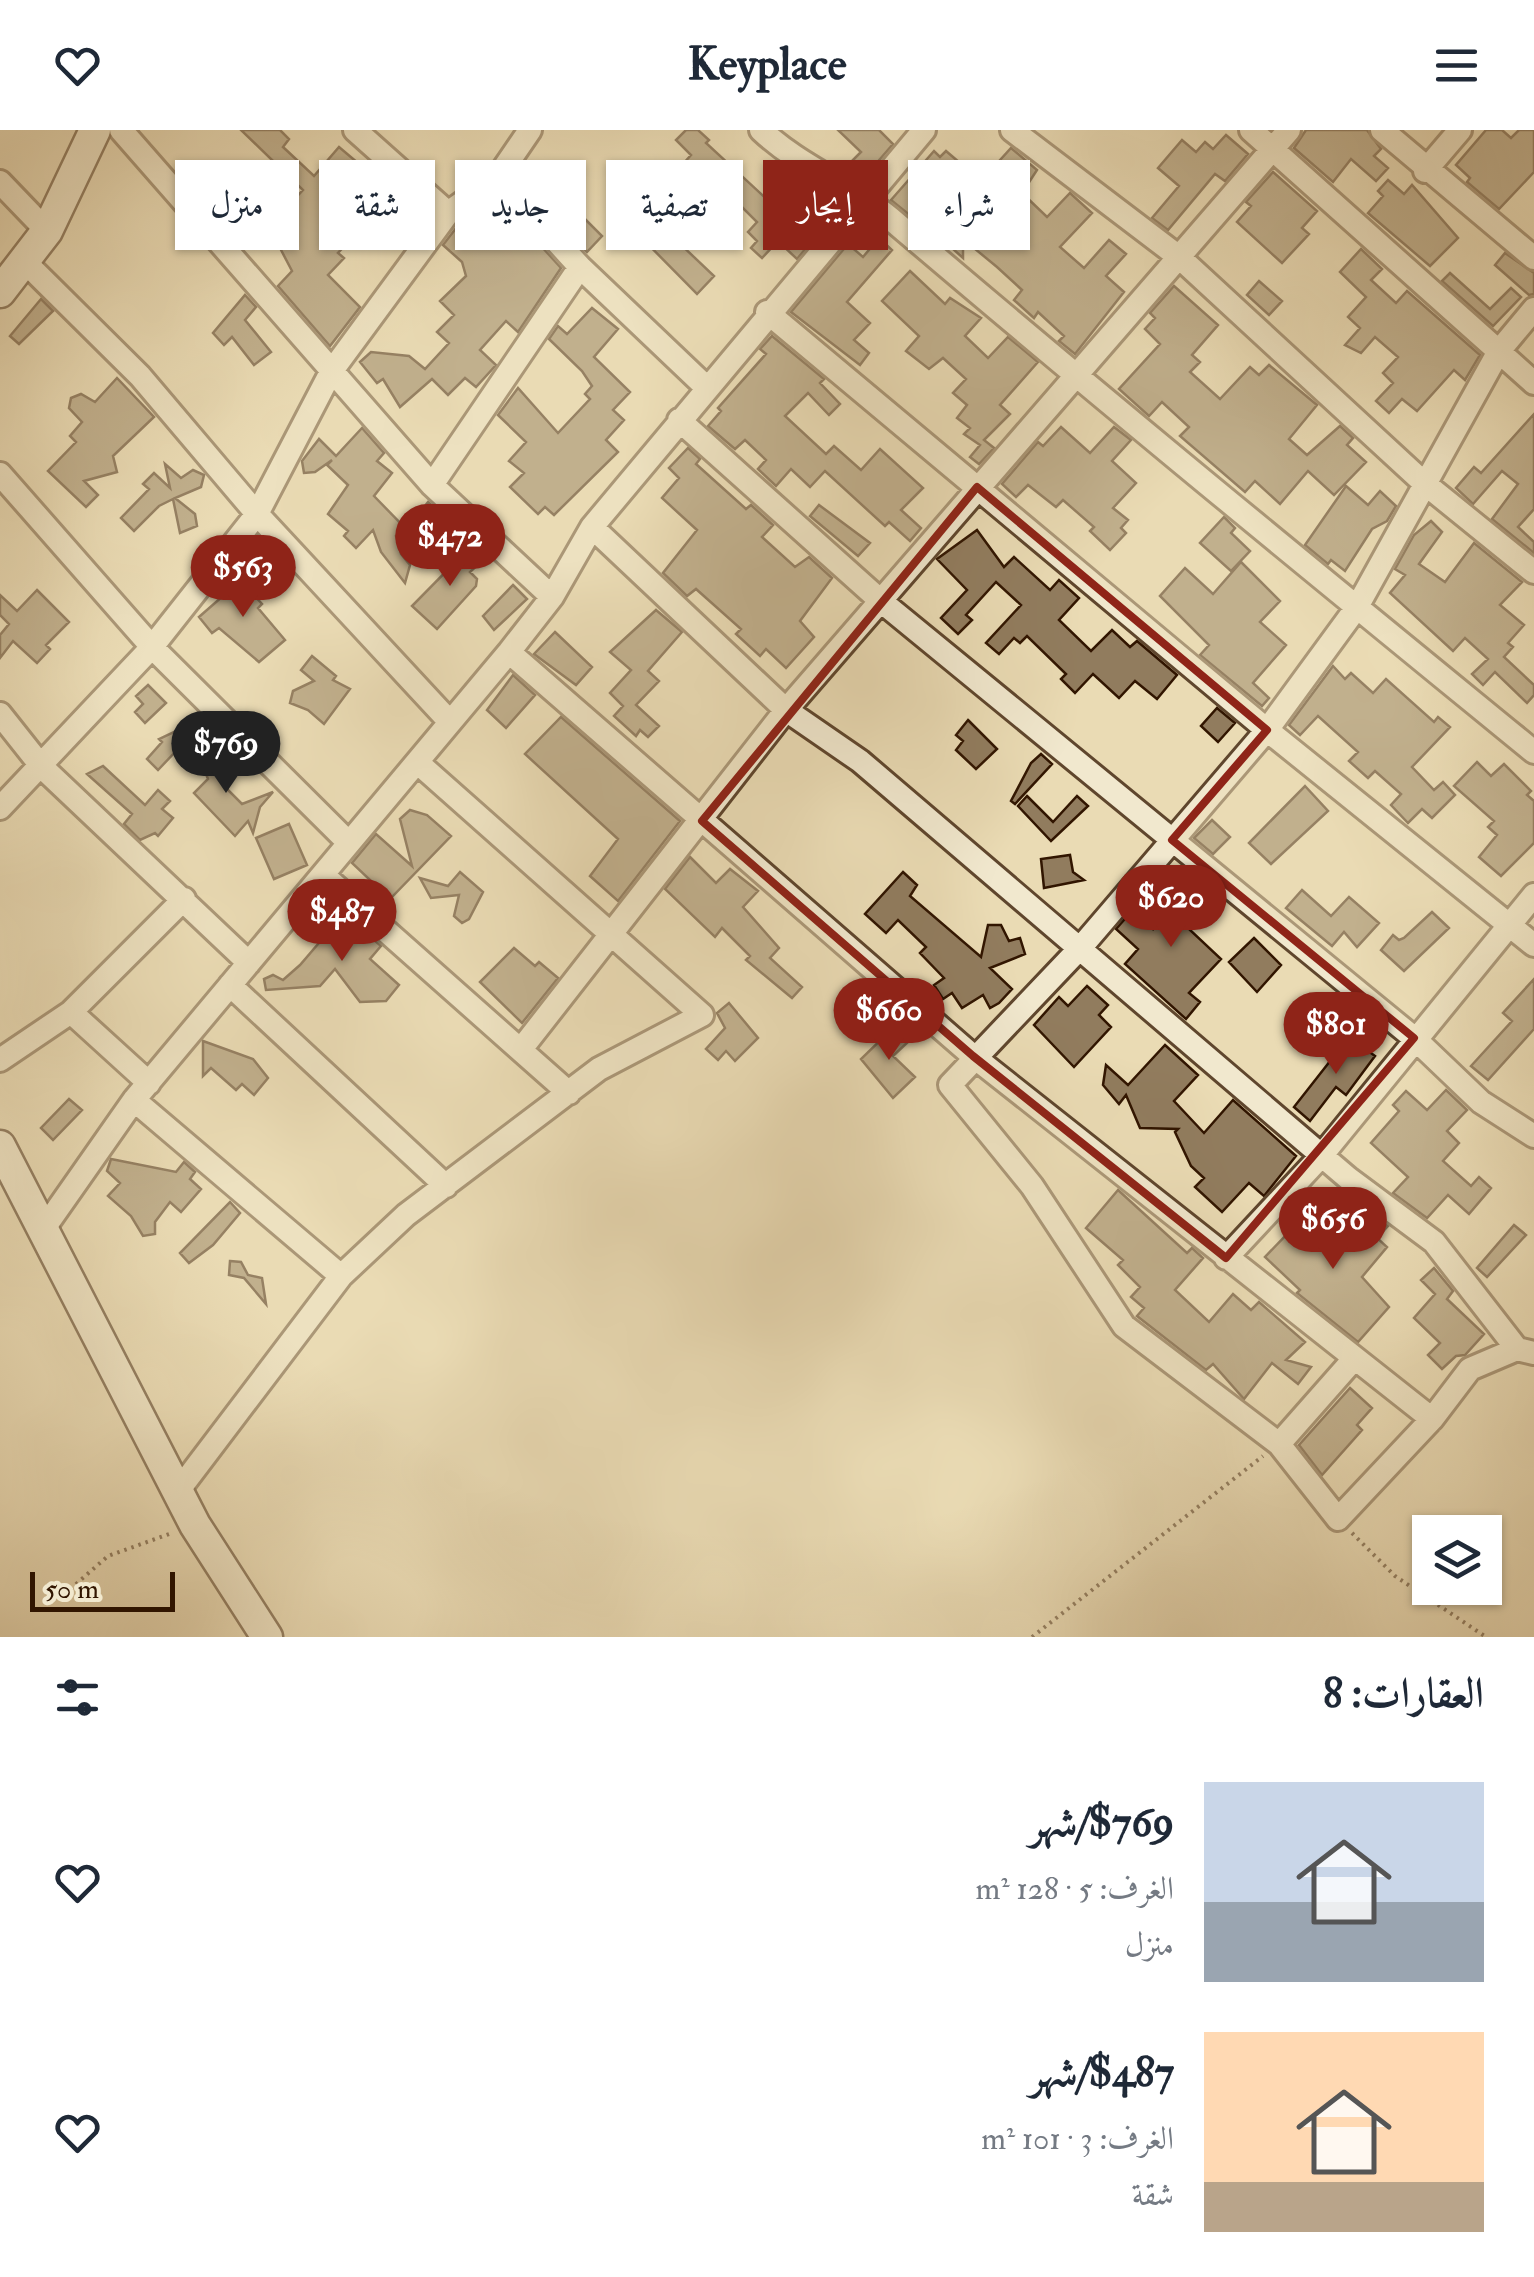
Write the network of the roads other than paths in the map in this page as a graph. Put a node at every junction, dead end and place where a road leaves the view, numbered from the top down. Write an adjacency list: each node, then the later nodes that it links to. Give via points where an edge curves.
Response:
1 (95, 130): 20 (street)
2 (121, 130): 31 (street)
3 (354, 130): 18 (street)
4 (530, 130): 12 (street)
5 (761, 130): 13 (street)
6 (924, 130): 15 (street)
7 (1012, 130): 23 (street)
8 (1251, 130): 11 (street)
9 (1382, 130): 14 (street)
10 (1460, 130): 14 (street)
11 (1282, 139): 23 (street); 30 (street)
12 (510, 160)
13 (798, 160)
14 (1426, 170): 24 (street)
15 (888, 174)
16 (0, 182): 20 (street)
17 (455, 209): 18 (street)
18 (448, 214): 31 (street)
19 (888, 216): 32 (street)
20 (47, 231): 25 (street)
21 (565, 250): 26 (street)
22 (822, 250): 29 (street)
23 (1179, 258): 32 (street); 37 (street)
24 (1534, 258)
25 (23, 260): 27 (street); 40 (street, via 140,376)
26 (580, 267): 34 (street); 38 (street)
27 (0, 292)
28 (1534, 309): 30 (street)
29 (767, 312): 34 (street); 39 (street)
30 (1499, 351): 33 (street); 37 (street)
31 (332, 372): 38 (street); 40 (street)
32 (1074, 376): 39 (street); 45 (street)
33 (1534, 383)
34 (706, 387): 35 (street)
35 (679, 420): 41 (street); 44 (street)
36 (0, 474): 46 (street)
37 (1424, 483): 42 (street); 45 (street)
38 (432, 485): 43 (street)
39 (977, 487): 44 (street); 51 (street)
40 (257, 514): 46 (street); 50 (street)
41 (592, 526): 43 (street); 48 (street)
42 (1534, 572)
43 (552, 597): 47 (street)
44 (882, 602): 48 (street); 57 (street)
45 (1358, 607): 51 (street); 52 (street)
46 (152, 647): 54 (street); 58 (street)
47 (508, 652): 50 (street); 56 (street)
48 (786, 710): 56 (street); 65 (street, via 860,761)
49 (0, 714): 54 (street)
50 (450, 722): 53 (street)
51 (1267, 730): 57 (street); 62 (street)
52 (1534, 752)
53 (417, 762): 58 (street); 63 (street)
54 (42, 767): 55 (street); 61 (street)
55 (0, 808)
56 (702, 821): 63 (street); 71 (street)
57 (1172, 840): 65 (street); 69 (street)
58 (349, 843): 59 (street)
59 (323, 875): 66 (street); 70 (street)
60 (1534, 894): 62 (street)
61 (184, 899): 66 (street); 68 (street)
62 (1510, 925): 64 (street); 69 (street)
63 (615, 934): 70 (street); 74 (street, via 702,1015 599,1069)
64 (1534, 944)
65 (1082, 946): 71 (street); 77 (street)
66 (249, 963): 67 (street)
67 (230, 985): 73 (street); 78 (street)
68 (71, 1012): 72 (street); 73 (street)
69 (1414, 1038): 75 (street, via 1481,1102); 77 (street)
70 (522, 1048): 74 (street)
71 (973, 1056): 80 (street); 85 (street, via 950,1085 1032,1186 1124,1326)
72 (0, 1060)
73 (141, 1092): 79 (street); 81 (street)
74 (569, 1093): 78 (street)
75 (1534, 1136)
76 (0, 1146): 79 (street)
77 (1322, 1154): 80 (street); 82 (street, via 1434,1242)
78 (446, 1186): 81 (street)
79 (46, 1227): 86 (street)
80 (1226, 1258): 83 (street)
81 (341, 1276): 86 (street)
82 (1525, 1351): 84 (street, via 1470,1369)
83 (1352, 1360): 84 (street); 85 (street)
84 (1432, 1419): 85 (street, via 1338,1519)
85 (1279, 1444)
86 (178, 1491): 87 (street)
87 (267, 1637)

